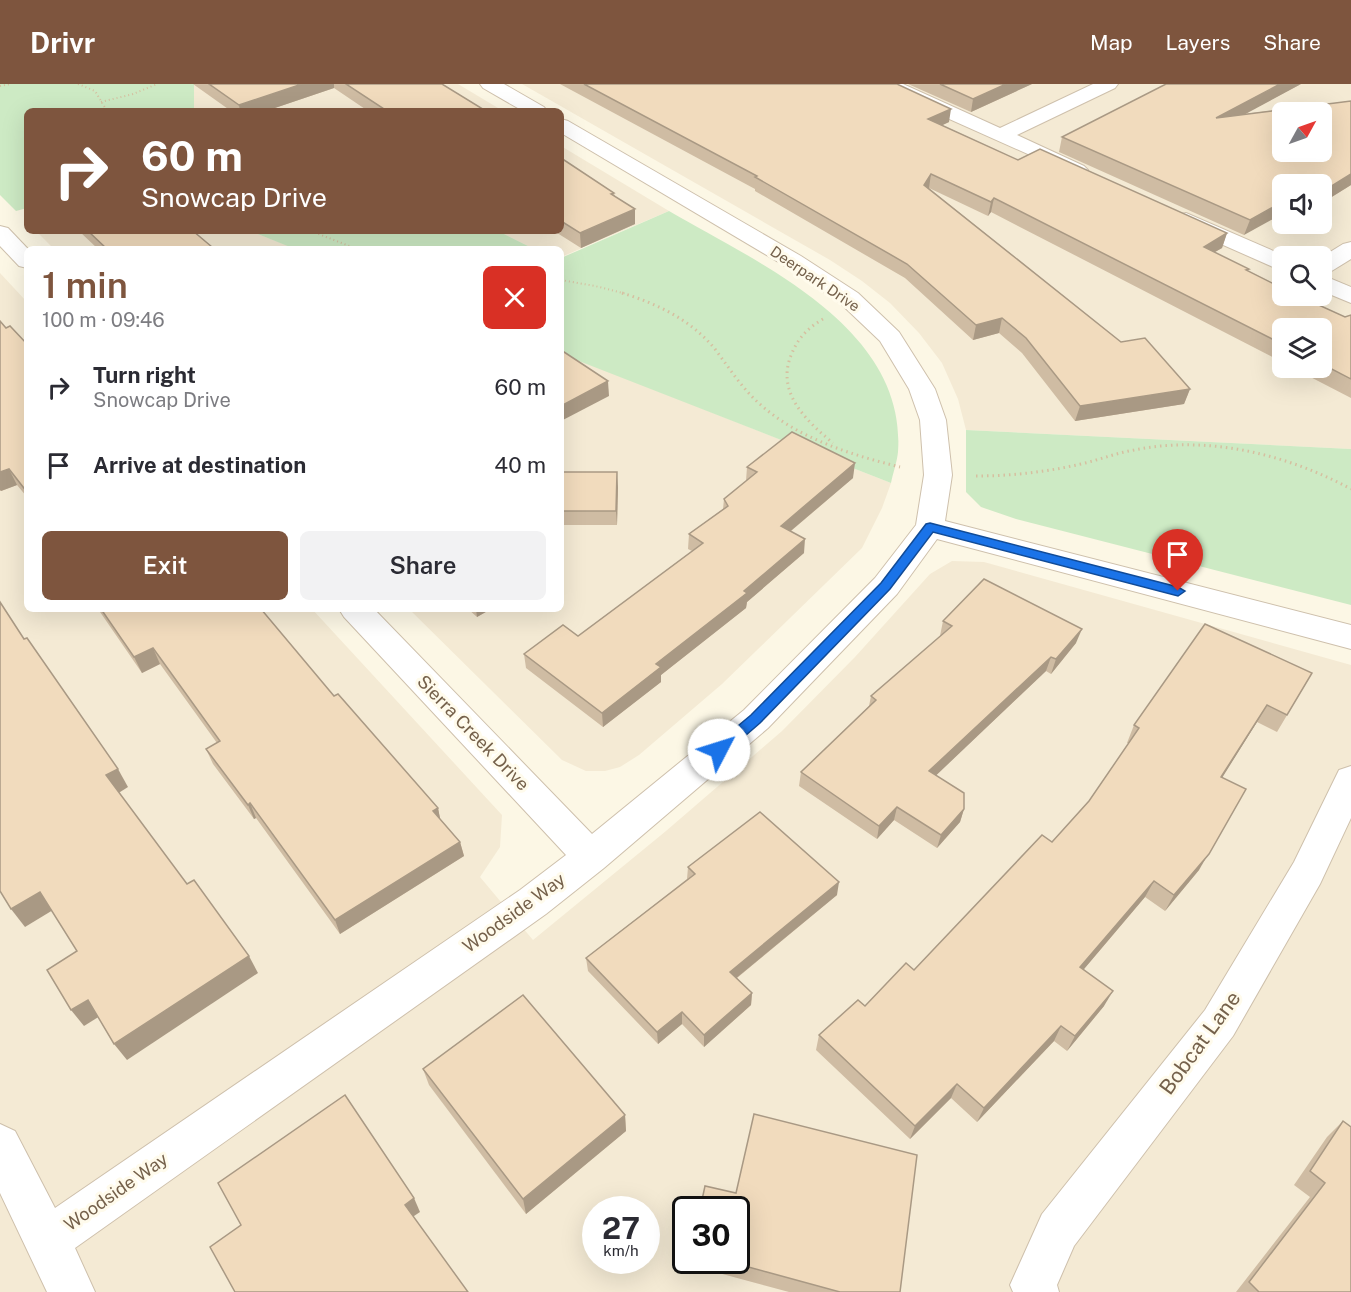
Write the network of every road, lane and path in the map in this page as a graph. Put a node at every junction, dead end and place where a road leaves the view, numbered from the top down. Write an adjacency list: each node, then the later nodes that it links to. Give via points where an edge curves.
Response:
1 (10, 84): 7 (path)
2 (78, 84): 8 (path, via 95,91)
3 (157, 84): 8 (path)
4 (490, 84): 10 (street)
5 (887, 84): 12 (street)
6 (1108, 84): 12 (street)
7 (0, 86)
8 (101, 102): 9 (path)
9 (105, 108)
10 (532, 108)
11 (564, 127): 27 (street, Deerpark Drive, via 849,298 890,337 922,389 933,420)
12 (1001, 135): 13 (street)
13 (1099, 180)
14 (1164, 210): 20 (street)
15 (0, 233): 19 (street)
16 (319, 234): 17 (path)
17 (349, 246)
18 (1351, 249): 21 (street)
19 (24, 258)
20 (1272, 259)
21 (1332, 261)
22 (564, 280): 26 (path, via 607,289 665,310 697,330 760,405 784,423)
23 (1332, 287): 24 (street)
24 (1351, 296)
25 (830, 315): 26 (path, via 805,331 787,361 784,377 805,418)
26 (839, 447): 27 (path)
27 (938, 475): 28 (path, via 1000,477 1081,464 1144,447 1187,445 1276,459); 29 (street, Deerpark Drive)
28 (1351, 489)
29 (930, 527): 31 (street); 33 (street, Woodside Way, via 886,586 756,719)
30 (358, 612): 33 (street, Sierra Creek Drive)
31 (1351, 637)
32 (1351, 780): 37 (street, Bobcat Lane, via 1307,873 1219,1023 1058,1230 1033,1285)
33 (591, 857): 35 (street, Woodside Way)
34 (0, 1146): 35 (street)
35 (48, 1240): 36 (street)
36 (72, 1292)
37 (1036, 1292)

